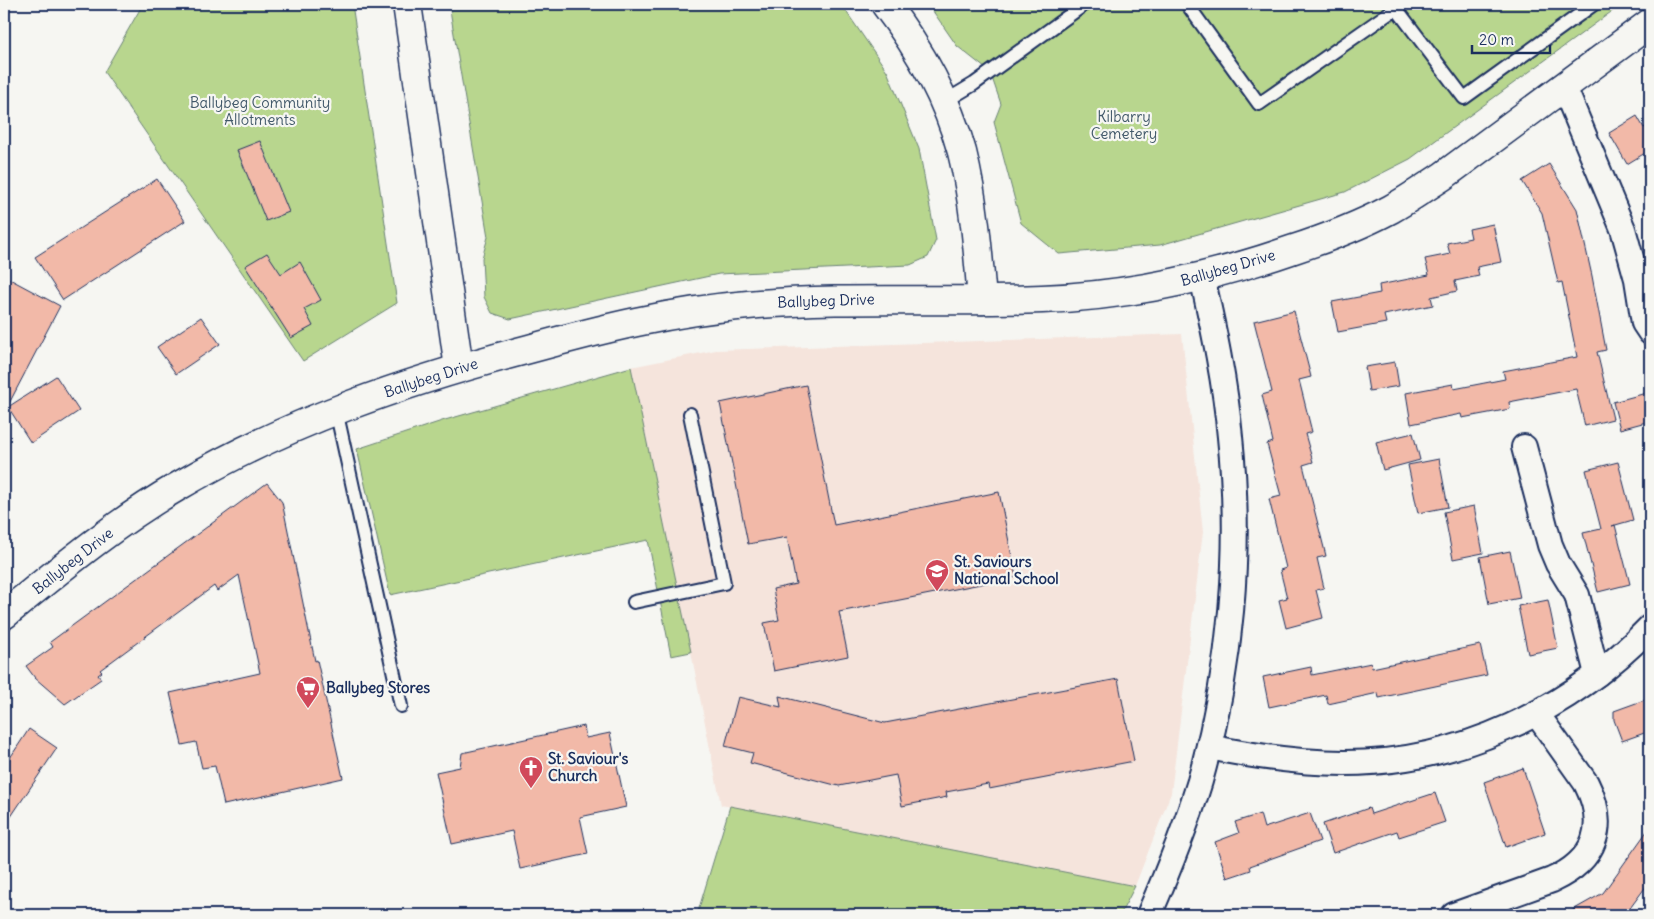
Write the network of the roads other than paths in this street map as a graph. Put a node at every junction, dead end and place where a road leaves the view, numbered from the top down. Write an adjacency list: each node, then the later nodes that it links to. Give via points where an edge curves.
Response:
1 (407, 4): 13 (street)
2 (885, 4): 9 (street, via 910,39)
3 (1086, 4): 9 (lane)
4 (1187, 4): 6 (lane, via 1260,104)
5 (1594, 4): 6 (lane, via 1464,98)
6 (1397, 5)
7 (1650, 23): 8 (street, Ballybeg Drive)
8 (1564, 87): 10 (street, Ballybeg Drive, via 1443,176 1390,209 1314,242); 12 (street, via 1623,229 1637,279 1644,323)
9 (944, 102): 11 (street, via 968,179)
10 (1202, 277): 11 (street, Ballybeg Drive, via 1103,294); 23 (street, via 1226,404 1235,507 1228,635)
11 (982, 300): 13 (street, Ballybeg Drive, via 788,301 699,310 616,326)
12 (1650, 332)
13 (459, 368): 14 (street, Ballybeg Drive)
14 (336, 410): 18 (street, Ballybeg Drive, via 177,487 65,565); 21 (lane)
15 (690, 414): 17 (lane, via 724,583)
16 (1524, 447): 20 (street, via 1550,545 1576,595)
17 (634, 602)
18 (4, 615)
19 (1650, 627): 20 (street)
20 (1597, 674): 22 (street)
21 (401, 706)
22 (1537, 714): 23 (street, via 1473,741 1401,759 1321,762 1271,758); 25 (street, via 1586,783 1597,814 1595,838 1585,857 1566,874)
23 (1208, 747): 24 (street, via 1184,828)
24 (1149, 915)
25 (1454, 915)

